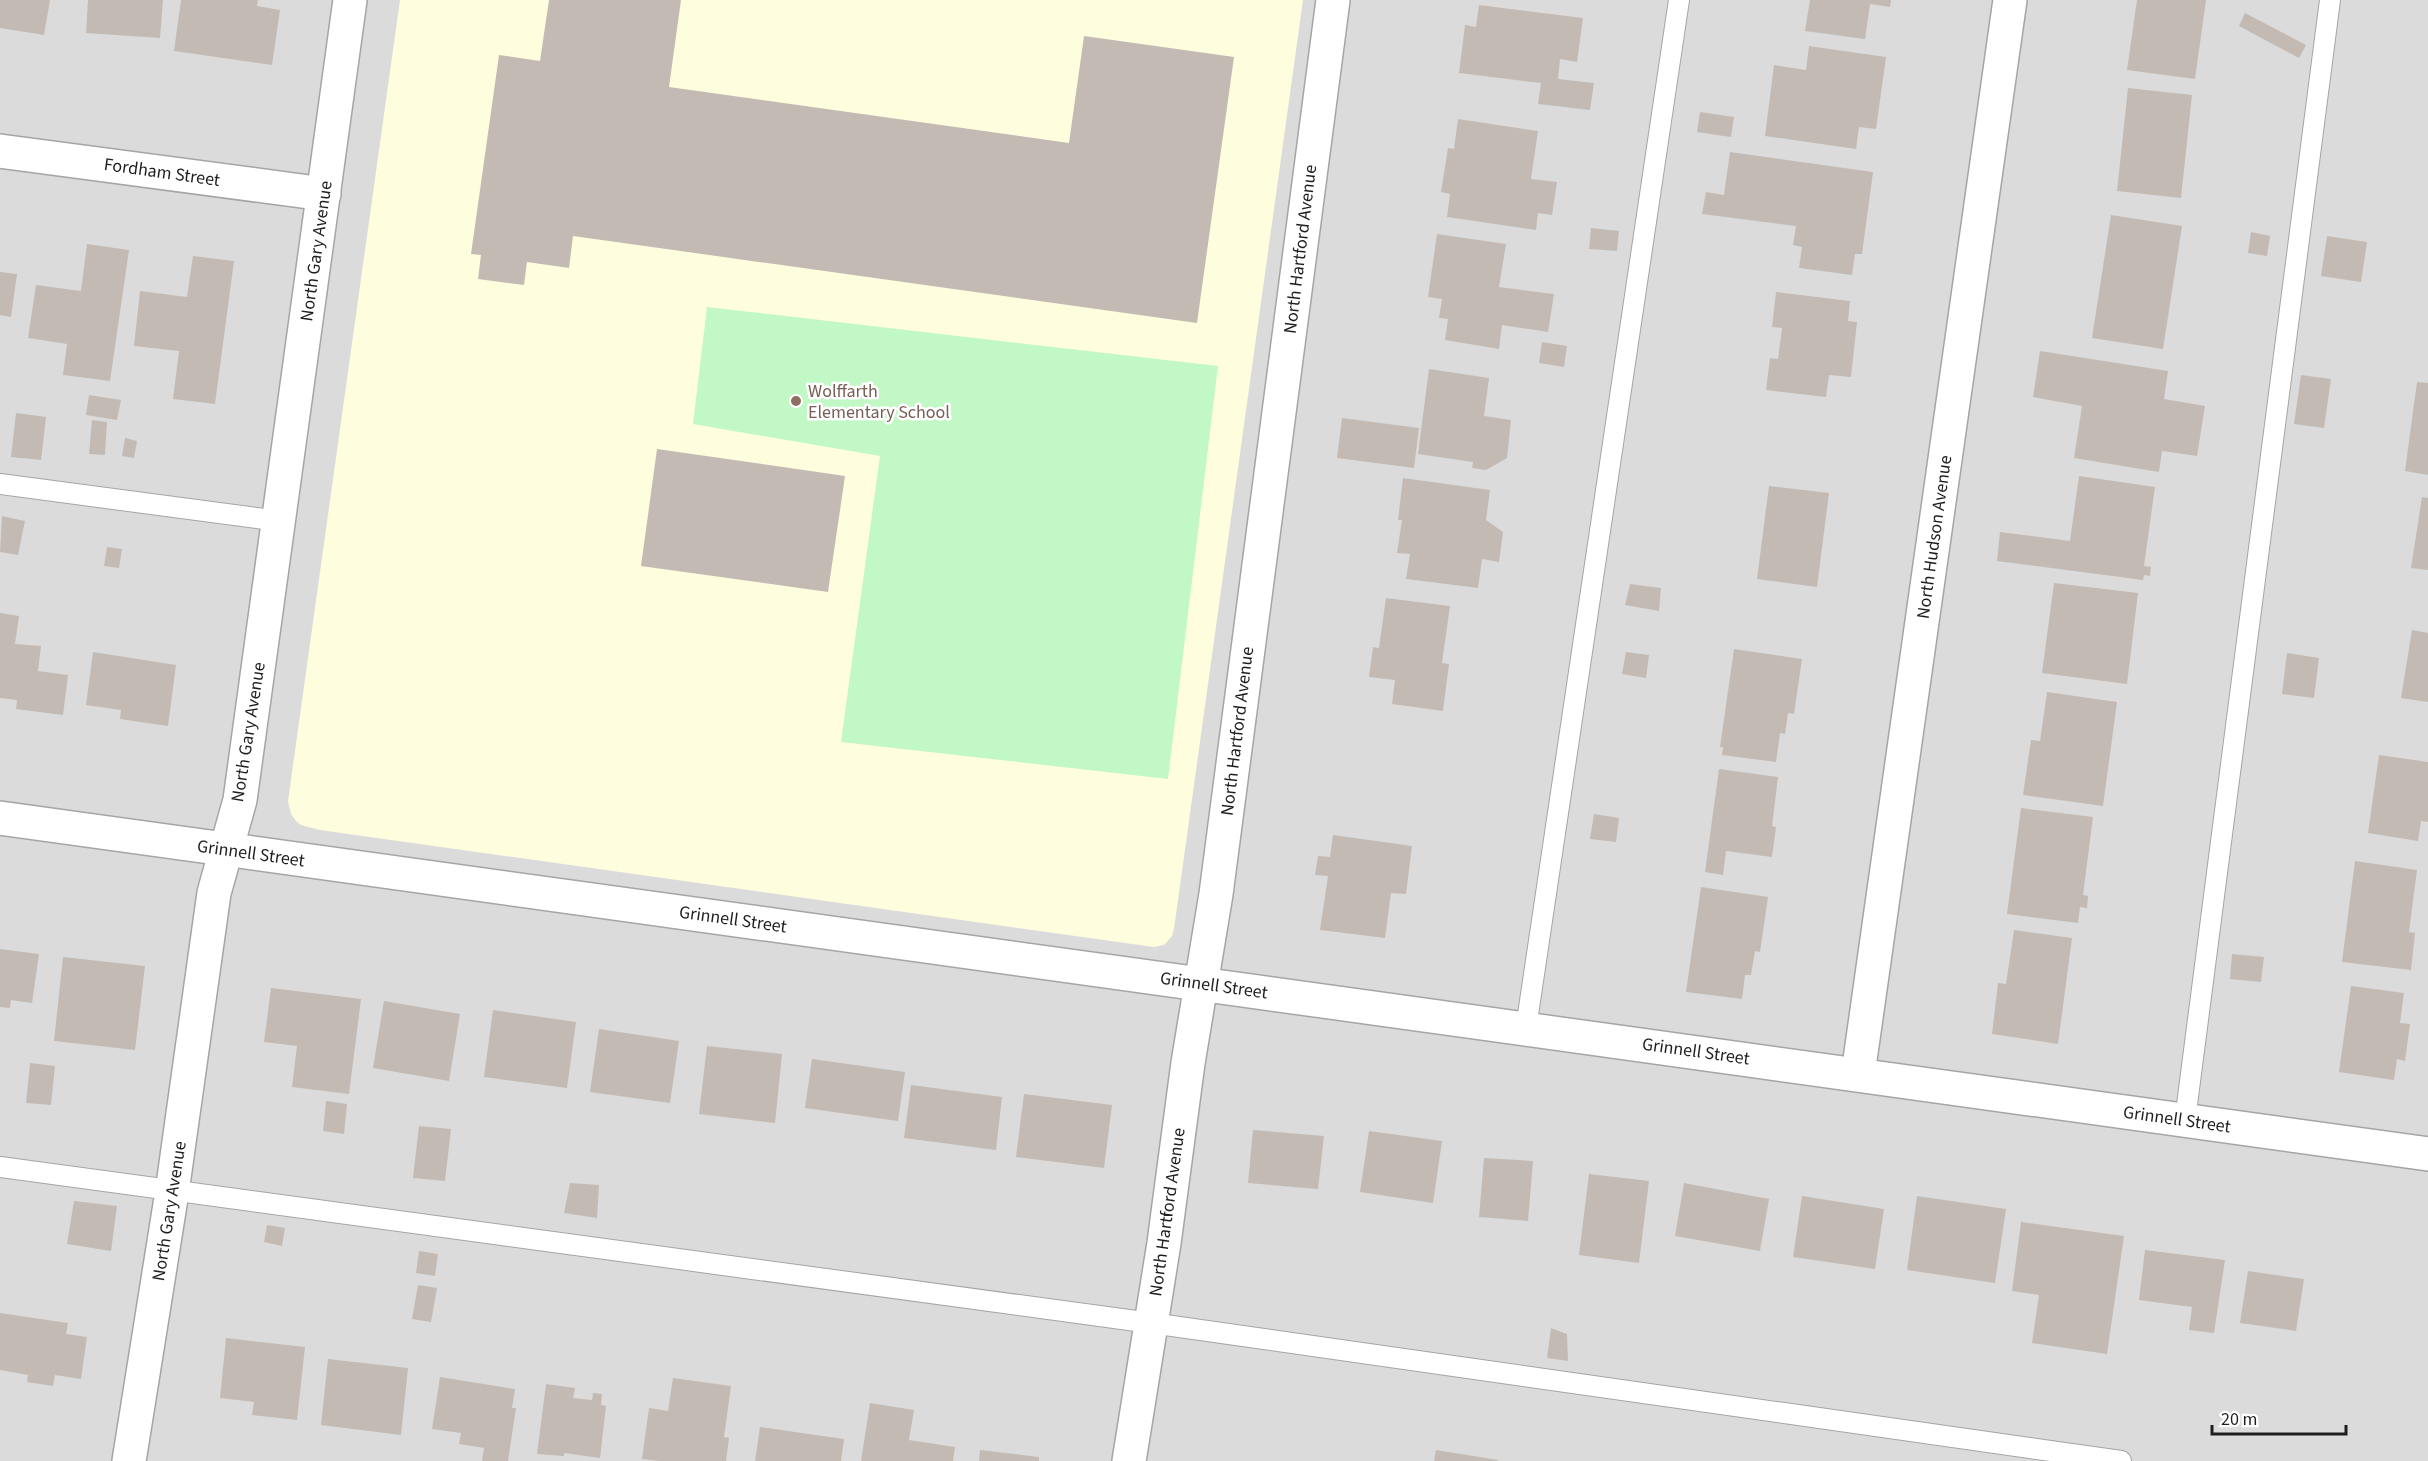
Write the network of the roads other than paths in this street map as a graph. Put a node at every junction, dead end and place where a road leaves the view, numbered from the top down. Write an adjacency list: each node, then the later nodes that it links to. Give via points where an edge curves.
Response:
1 (350, 0): 7 (street, North Gary Avenue)
2 (1333, 0): 12 (street, North Hartford Avenue)
3 (1680, 0): 13 (lane)
4 (2010, 0): 14 (street, North Hudson Avenue)
5 (2330, 0): 15 (lane)
6 (0, 151): 7 (street, Fordham Street)
7 (324, 194): 9 (street, North Gary Avenue)
8 (0, 484): 9 (lane)
9 (279, 521): 11 (street, North Gary Avenue, via 240,800)
10 (0, 818): 11 (street, Grinnell Street)
11 (226, 850): 12 (street, Grinnell Street); 18 (street, North Gary Avenue, via 214,893)
12 (1202, 983): 13 (street, Grinnell Street); 19 (street, North Hartford Avenue)
13 (1526, 1028): 14 (street, Grinnell Street)
14 (1858, 1074): 15 (street, Grinnell Street)
15 (2185, 1120): 16 (street, Grinnell Street)
16 (2428, 1154)
17 (0, 1167): 18 (lane)
18 (172, 1192): 19 (lane); 20 (street, North Gary Avenue)
19 (1151, 1323): 21 (street, North Hartford Avenue); 22 (lane)
20 (129, 1461)
21 (1129, 1461)
22 (2121, 1461)

